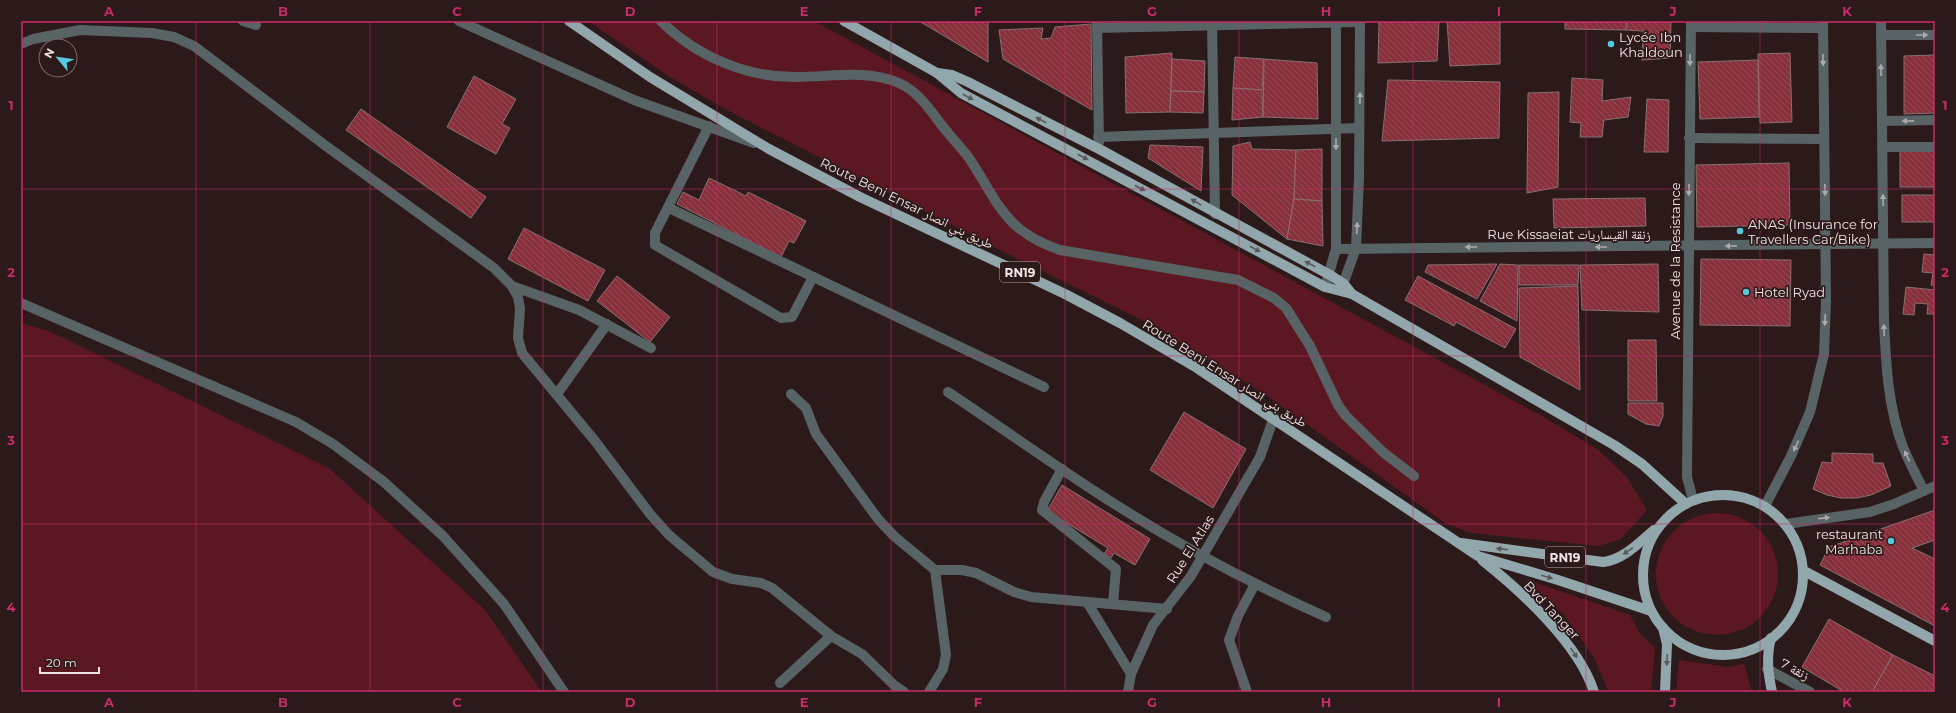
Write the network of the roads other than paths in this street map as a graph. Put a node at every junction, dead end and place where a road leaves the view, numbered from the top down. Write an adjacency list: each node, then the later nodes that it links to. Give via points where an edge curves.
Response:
1 (243, 21): 13 (street)
2 (459, 21): 23 (street, via 634,100)
3 (569, 21): 32 (main road, Route Beni Ensar طريق بني انصار / RN19, via 650,77)
4 (661, 21): 56 (street, via 695,48 733,67 781,77 850,74 899,83 918,96 931,111 968,158 990,195 1011,222 1043,244 1060,250 1238,280 1274,298 1286,308 1310,346 1338,405 1346,416 1384,453)
5 (844, 21): 20 (main road)
6 (1881, 21): 15 (street)
7 (1336, 22): 8 (street); 9 (street); 24 (street)
8 (1360, 22): 25 (street, one-way to 8)
9 (1212, 23): 10 (street); 26 (street)
10 (1097, 24): 27 (street)
11 (1691, 24): 12 (street); 28 (street, Avenue de la Resistance, one-way to 28)
12 (1823, 24): 29 (street, one-way to 29)
13 (256, 25)
14 (82, 26): 18 (street); 44 (street, via 152,33 174,37 194,46 494,268)
15 (1881, 35): 16 (street, one-way to 16); 22 (street, one-way to 15)
16 (1935, 35)
17 (21, 38): 18 (street)
18 (33, 39): 19 (street)
19 (21, 44)
20 (937, 73): 33 (main road, one-way to 20, via 968,82 952,75); 45 (main road, one-way to 45, via 961,93)
21 (1935, 120): 22 (street, one-way to 22)
22 (1882, 121): 31 (street)
23 (708, 126): 32 (street); 34 (street)
24 (1336, 128): 25 (street); 26 (street); 41 (street, one-way to 41)
25 (1359, 128): 40 (street, one-way to 25)
26 (1213, 132): 27 (street); 35 (street)
27 (1098, 136): 33 (street)
28 (1690, 138): 29 (street); 39 (street, Avenue de la Resistance, one-way to 39)
29 (1824, 139): 38 (street, one-way to 38)
30 (1935, 146): 31 (street)
31 (1882, 147): 36 (street, one-way to 31)
32 (769, 148): 54 (main road, Route Beni Ensar طريق بني انصار / RN19, via 860,197 1065,294 1197,368)
33 (1100, 150): 35 (main road, one-way to 33)
34 (669, 208): 43 (street); 43 (street, via 655,233 655,245 781,318 792,317)
35 (1215, 214): 42 (main road, one-way to 35)
36 (1883, 243): 37 (street); 38 (street, Rue Kissaeiat زنقة القيساريات); 58 (street, one-way to 36, via 1903,448 1890,399 1884,322)
37 (1935, 243)
38 (1826, 244): 39 (street, Rue Kissaeiat زنقة القيساريات, one-way to 39); 60 (street, one-way to 60, via 1824,354 1817,385 1801,435)
39 (1688, 246): 40 (street, Rue Kissaeiat زنقة القيساريات, one-way to 40); 59 (street, Avenue de la Resistance, via 1687,477)
40 (1356, 248): 41 (street, Rue Kissaeiat زنقة القيساريات); 46 (street)
41 (1336, 249): 42 (street)
42 (1330, 275): 45 (street); 46 (main road)
43 (814, 277): 50 (street)
44 (512, 286): 48 (street, via 579,310); 52 (street, via 518,297 520,309 518,338 522,353)
45 (1324, 287): 46 (main road)
46 (1342, 288): 59 (main road, via 1614,445)
47 (21, 303): 81 (street, via 296,422 333,444 384,482 443,536 504,604)
48 (607, 324): 49 (street); 52 (street)
49 (651, 348)
50 (1044, 387)
51 (948, 392): 55 (street)
52 (557, 394): 75 (street, via 669,535 713,572 772,588)
53 (791, 394): 66 (street, via 806,408 816,434 867,505 894,536)
54 (1274, 418): 63 (main road, Route Beni Ensar طريق بني انصار / RN19, via 1396,503); 64 (street, Rue El Atlas, via 1260,457)
55 (1062, 469): 64 (street, via 1100,495); 70 (street, via 1042,510 1116,569)
56 (1414, 476)
57 (1935, 486): 58 (street)
58 (1924, 492): 61 (street, one-way to 58, via 1870,512)
59 (1690, 502): 60 (main road, RN19, via 1711,495 1730,495 1748,498); 62 (main road, RN19, via 1671,514)
60 (1765, 506): 61 (main road, RN19)
61 (1786, 524): 67 (main road, RN19, via 1804,558)
62 (1659, 526): 63 (main road, Route Beni Ensar طريق بني انصار / RN19, one-way to 63, via 1624,554 1607,561); 72 (main road, RN19, via 1651,539 1643,568 1643,583)
63 (1460, 543): 65 (main road, Route Beni Ensar طريق بني انصار / RN19)
64 (1202, 556): 68 (street); 71 (street, Rue El Atlas)
65 (1478, 556): 72 (main road, Route Beni Ensar طريق بني انصار / RN19, one-way to 72); 86 (main road, Bvd Tanger / RN19, one-way to 86, via 1521,594 1561,636 1584,669)
66 (935, 570): 69 (street, via 976,573 1014,592 1031,597); 83 (street, via 946,655 943,669)
67 (1806, 572): 76 (main road, RN19, via 1792,615 1783,628); 77 (main road)
68 (1255, 584): 73 (street); 85 (street, via 1229,640)
69 (1087, 602): 70 (street); 79 (street)
70 (1113, 604): 71 (street)
71 (1167, 609): 79 (street, Rue El Atlas, via 1153,625)
72 (1652, 611): 74 (main road, RN19)
73 (1326, 617)
74 (1663, 628): 76 (main road, RN19, via 1686,646 1700,652 1715,654 1744,652); 87 (main road, RN19, one-way to 87, via 1667,644)
75 (831, 636): 80 (street); 82 (street, via 862,654)
76 (1771, 638): 78 (main road)
77 (1935, 641)
78 (1767, 669): 88 (main road); 89 (street, زنقة 7)
79 (1131, 674): 84 (street, Rue El Atlas)
80 (780, 683)
81 (564, 692)
82 (904, 692)
83 (929, 692)
84 (1128, 692)
85 (1247, 692)
86 (1594, 692)
87 (1665, 692)
88 (1772, 692)
89 (1810, 692)

